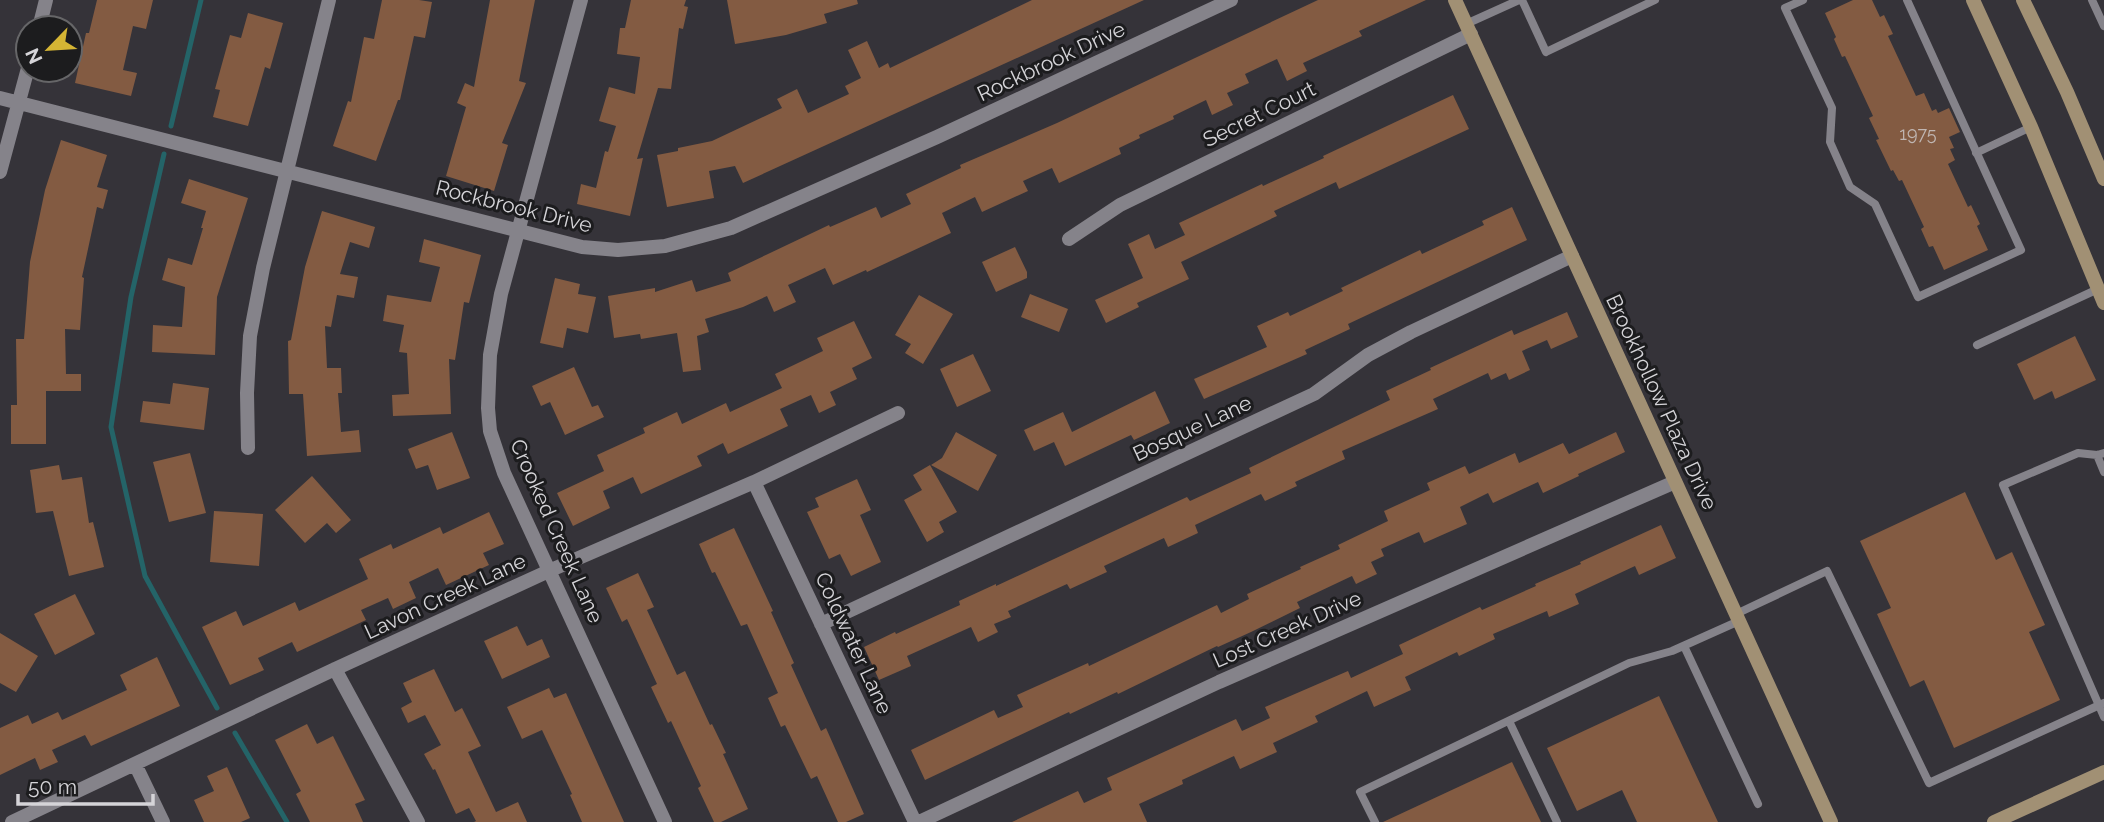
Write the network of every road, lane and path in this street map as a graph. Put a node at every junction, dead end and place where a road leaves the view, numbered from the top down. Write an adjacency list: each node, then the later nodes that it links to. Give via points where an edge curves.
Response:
1 (330, 0): 19 (street)
2 (581, 0): 22 (street, Crooked Creek Lane)
3 (1231, 0): 22 (street, Rockbrook Drive, via 731,228 665,246 618,250 582,247)
4 (1456, 0): 13 (street, Brookhollow Plaza Drive)
5 (1520, 0): 6 (lane, via 1546,52); 13 (lane)
6 (1655, 0)
7 (1803, 0): 18 (lane, via 1785,8 1832,108 1830,142 1850,187 1875,204 1918,297 2021,250)
8 (1907, 0): 18 (lane)
9 (1973, 0): 17 (street)
10 (2023, 0): 21 (street)
11 (2092, 0): 12 (lane)
12 (2104, 26)
13 (1469, 29): 23 (street, Secret Court, via 1120,205); 24 (street, Brookhollow Plaza Drive)
14 (24, 84): 16 (street)
15 (0, 98): 16 (street, Rockbrook Drive)
16 (19, 102): 19 (street, Rockbrook Drive); 20 (street)
17 (2031, 127): 18 (lane); 25 (street)
18 (1976, 153)
19 (287, 170): 22 (street, Rockbrook Drive); 29 (street, via 250,335)
20 (0, 172)
21 (2104, 179)
22 (519, 231): 34 (street, Crooked Creek Lane, via 490,355 490,430 504,473)
23 (1069, 239)
24 (1572, 256): 33 (street, Brookhollow Plaza Drive); 36 (street, Bosque Lane, via 1378,349 1314,394)
25 (2098, 289): 26 (street); 27 (lane)
26 (2104, 303)
27 (1977, 345)
28 (898, 413): 32 (street, Lavon Creek Lane)
29 (248, 448)
30 (2100, 454): 31 (lane); 39 (lane, via 2078,453 2003,485)
31 (2104, 472)
32 (754, 482): 34 (street, Lavon Creek Lane); 36 (street, Coldwater Lane)
33 (1675, 482): 35 (street, Brookhollow Plaza Drive); 49 (street, Lost Creek Drive, via 1219,682)
34 (551, 570): 38 (street, Lavon Creek Lane); 48 (street, Crooked Creek Lane)
35 (1737, 618): 37 (lane); 39 (lane, via 1827,571 1929,783); 52 (street, Brookhollow Plaza Drive)
36 (821, 624): 49 (street, Coldwater Lane)
37 (1684, 646): 41 (lane, via 1629,663); 44 (lane)
38 (335, 669): 42 (street, Lavon Creek Lane); 47 (street)
39 (2102, 704): 40 (lane)
40 (2104, 717)
41 (1509, 721): 50 (lane, via 1360,792); 51 (lane)
42 (135, 764): 45 (street, Lavon Creek Lane); 46 (street)
43 (2104, 772): 53 (street)
44 (1758, 804)
45 (12, 822)
46 (163, 822)
47 (418, 822)
48 (666, 822)
49 (917, 822)
50 (1375, 822)
51 (1557, 822)
52 (1831, 822)
53 (1994, 822)

